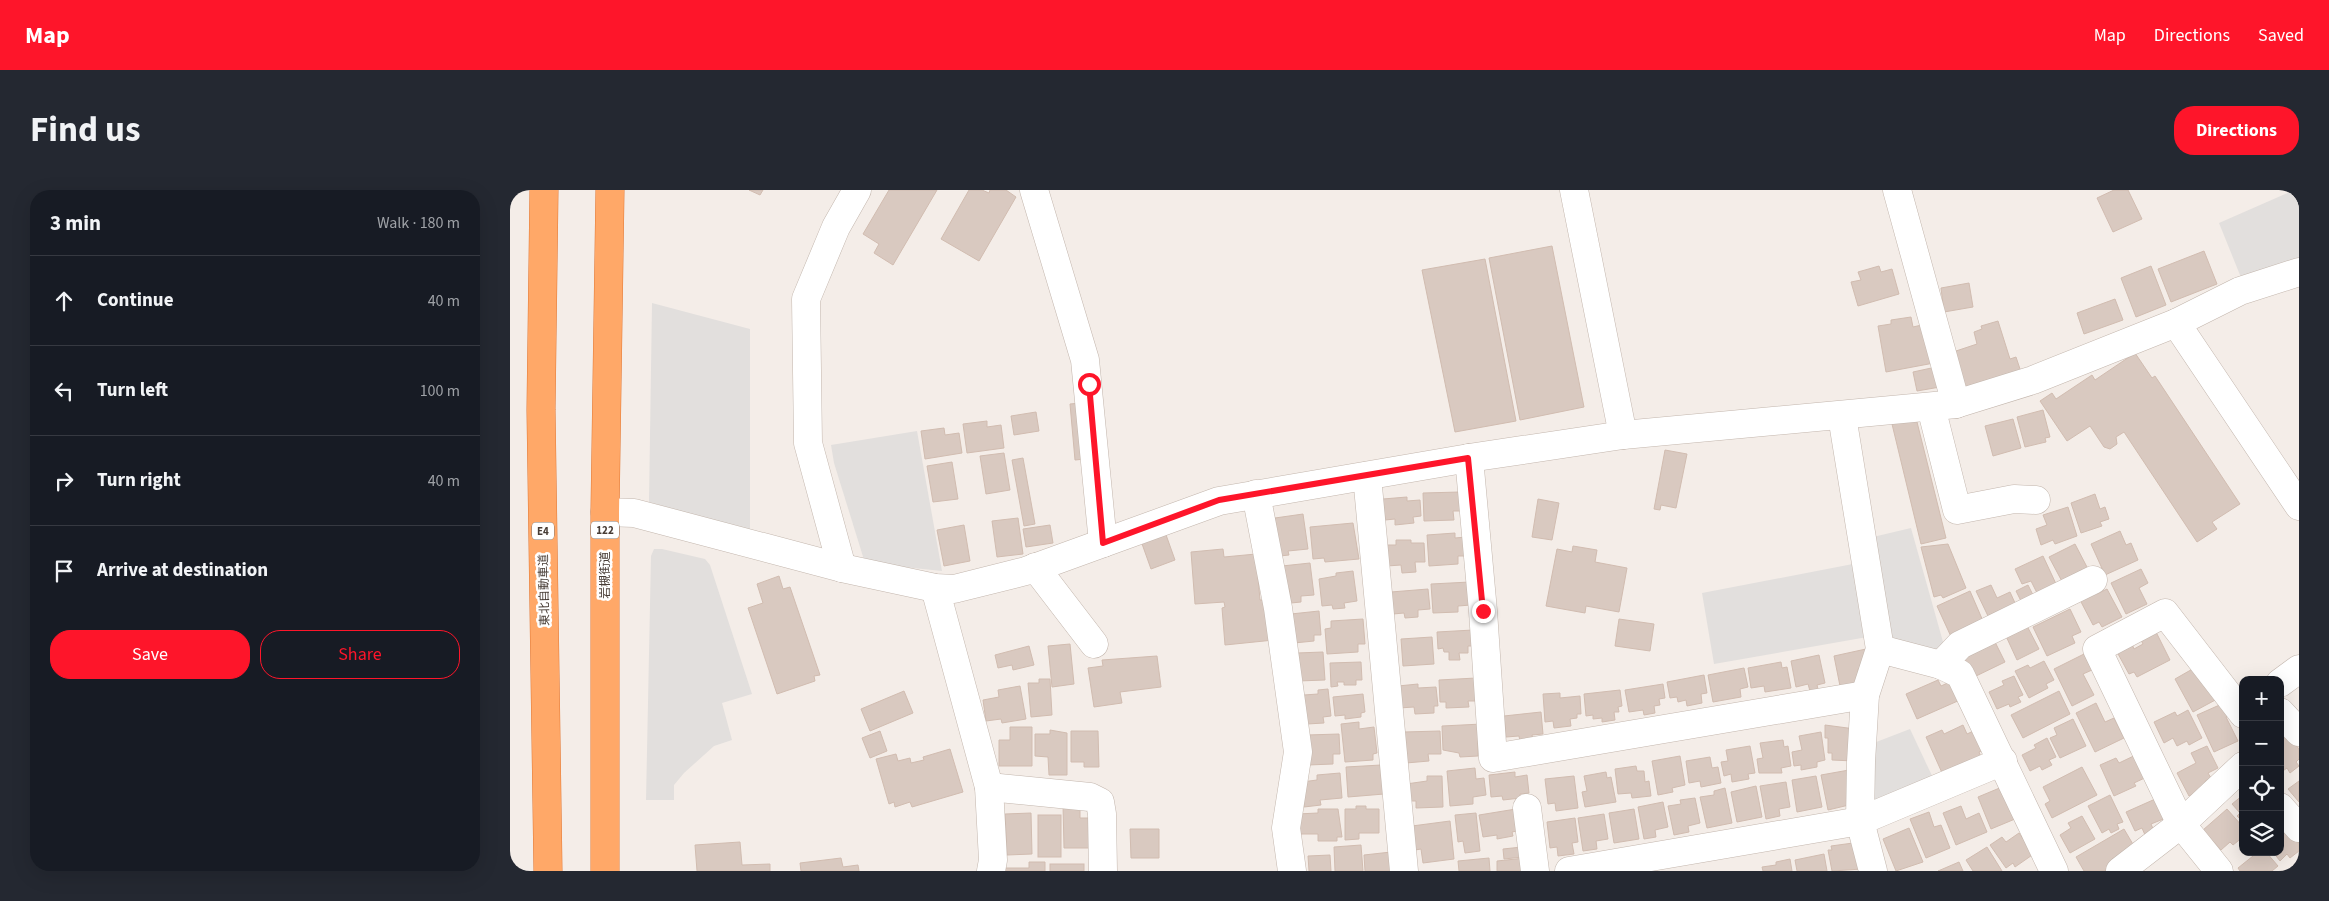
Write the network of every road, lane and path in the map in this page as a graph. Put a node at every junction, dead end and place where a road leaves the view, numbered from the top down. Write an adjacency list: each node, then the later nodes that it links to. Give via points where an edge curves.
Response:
1 (544, 190): 40 (highway, 東北自動車道 / E4, via 542,410)
2 (610, 190): 17 (highway, 岩槻街道 / 122)
3 (857, 190): 20 (street, via 836,226 806,299 808,443)
4 (1034, 190): 18 (street, via 1085,360)
5 (1574, 190): 11 (street)
6 (1897, 190): 9 (street)
7 (2299, 272): 8 (street, via 2240,292)
8 (2176, 323): 9 (street, via 2034,380); 16 (street)
9 (1943, 406): 10 (street); 15 (street, via 1957,510 2014,498)
10 (1842, 416): 11 (street); 24 (street)
11 (1623, 435): 12 (street)
12 (1468, 458): 13 (street); 28 (street, via 1493,758)
13 (1367, 476): 14 (street); 45 (street)
14 (1256, 494): 18 (street, via 1219,500); 44 (street, via 1278,608 1298,752 1286,828)
15 (2036, 500)
16 (2299, 506)
17 (605, 512): 20 (street, via 634,513); 41 (highway, 岩槻街道 / 122)
18 (1103, 543): 19 (street)
19 (1035, 567): 22 (street, via 954,588); 23 (street)
20 (842, 568): 22 (street)
21 (2093, 580): 25 (street, via 1960,645)
22 (935, 588): 34 (street)
23 (1094, 644)
24 (1880, 649): 25 (street); 28 (street)
25 (1941, 665): 32 (street, via 1960,674)
26 (2299, 669): 27 (street)
27 (2284, 679)
28 (1865, 695): 37 (street)
29 (2239, 709): 38 (street, via 2165,613 2097,649)
30 (2284, 716): 31 (street)
31 (2299, 732)
32 (2003, 761): 37 (street); 49 (street)
33 (2239, 770): 38 (street)
34 (989, 787): 42 (street); 43 (street, via 1090,797 1100,802)
35 (1528, 808): 46 (street)
36 (2284, 811): 39 (street)
37 (1860, 821): 47 (street); 48 (street)
38 (2181, 824): 50 (street); 51 (street)
39 (2299, 828)
40 (548, 871)
41 (605, 871)
42 (991, 871)
43 (1103, 871)
44 (1292, 871)
45 (1404, 871)
46 (1536, 871)
47 (1569, 871)
48 (1873, 871)
49 (2054, 871)
50 (2120, 871)
51 (2220, 871)

